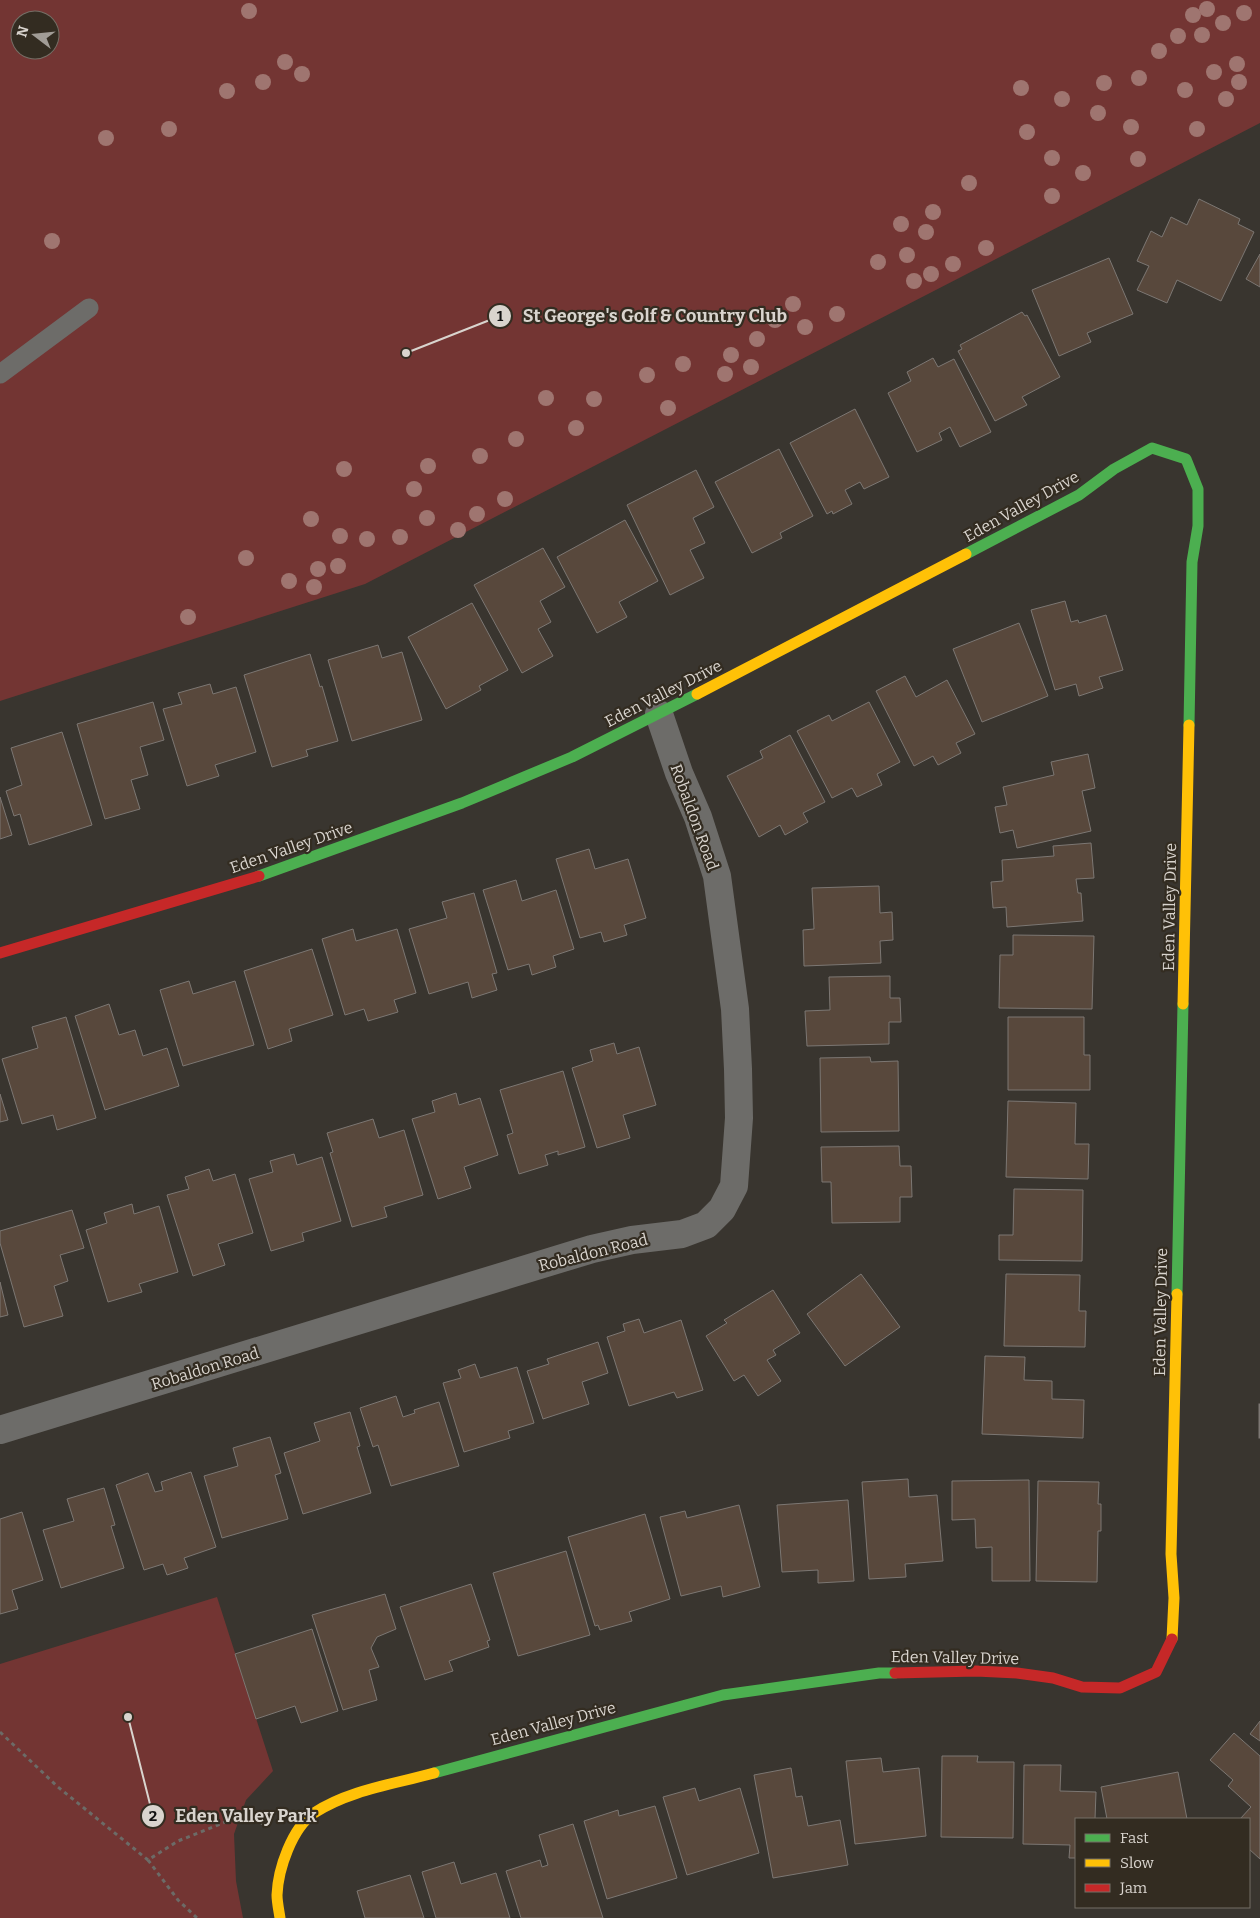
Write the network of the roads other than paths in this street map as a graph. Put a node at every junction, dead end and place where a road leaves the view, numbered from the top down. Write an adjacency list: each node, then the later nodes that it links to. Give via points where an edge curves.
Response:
1 (88, 308): 2 (lane)
2 (0, 374)
3 (659, 714): 4 (street, Eden Valley Drive, via 572,757 462,803 246,881); 5 (street, Robaldon Road, via 717,876 734,1009 739,1108 737,1160 734,1186 722,1209 706,1225 682,1234 592,1249); 6 (street, Eden Valley Drive, via 1079,495 1114,469 1152,448 1186,459 1198,489 1198,526 1192,562 1171,1554 1172,1640 1156,1672 1120,1688 1082,1687 1053,1678 976,1671 879,1673 723,1694 345,1797 313,1814 294,1836 283,1862 277,1895)
4 (0, 953)
5 (0, 1430)
6 (280, 1918)

